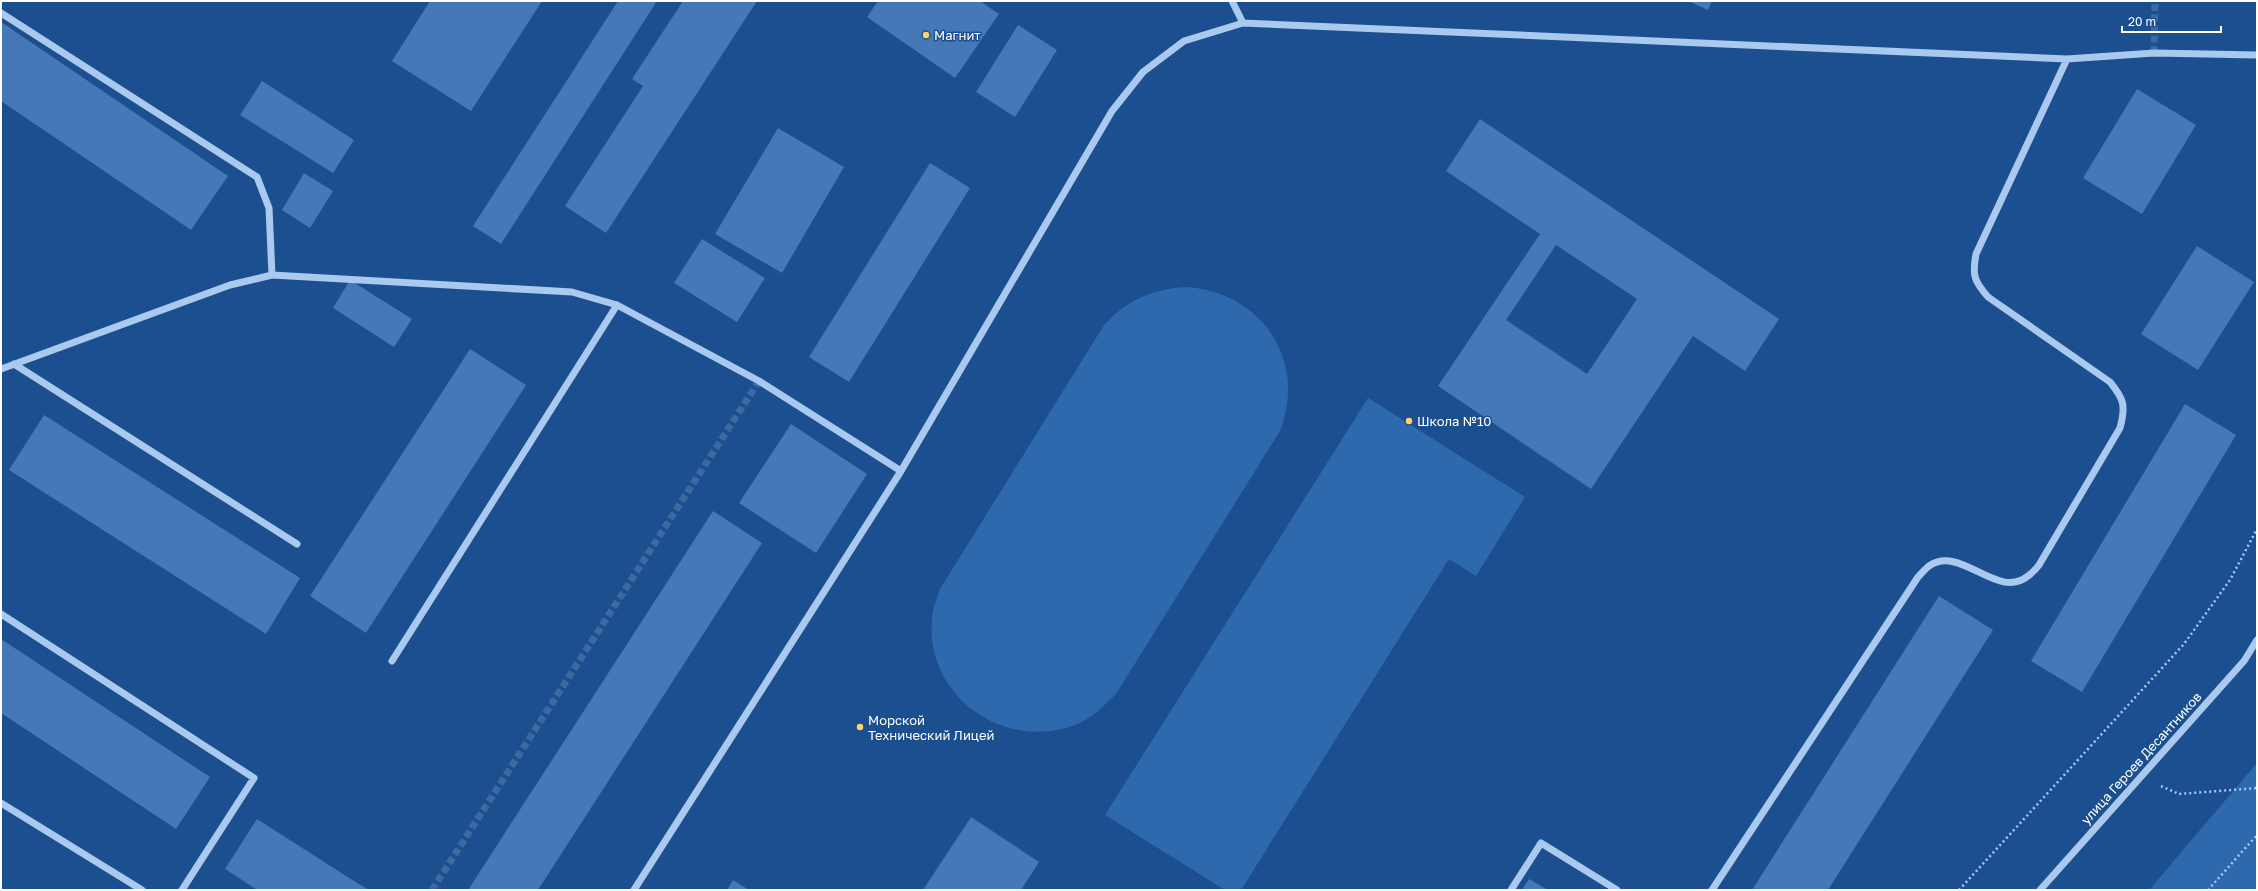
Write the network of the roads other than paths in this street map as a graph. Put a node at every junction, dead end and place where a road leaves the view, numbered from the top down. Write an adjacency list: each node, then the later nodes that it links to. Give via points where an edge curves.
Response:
1 (1232, 1): 3 (street)
2 (1, 13): 6 (street, via 257,177 269,208)
3 (1243, 23): 5 (street); 10 (street, via 1184,41 1143,72 1112,111)
4 (2257, 55): 5 (street, via 2154,53)
5 (2067, 59): 21 (street, via 1976,254 1973,270 1978,285 1988,297 2110,382 2121,395 2124,412 2120,428 2039,565 2027,578 2011,582 1994,580 1962,564 1946,561 1930,565 1918,577)
6 (272, 275): 7 (street, via 572,292); 8 (street, via 230,285)
7 (617, 305): 10 (street, via 759,381); 14 (street)
8 (14, 364): 9 (street); 11 (street)
9 (1, 370)
10 (901, 470): 18 (street)
11 (296, 544)
12 (1, 614): 17 (street, via 254,778)
13 (2257, 640): 22 (street, улица Героев Десантников, via 2244,661)
14 (392, 661)
15 (1, 803): 16 (street)
16 (142, 890)
17 (182, 890)
18 (634, 890)
19 (1511, 890): 20 (street, via 1542,842)
20 (1617, 890)
21 (1712, 890)
22 (2040, 890)

